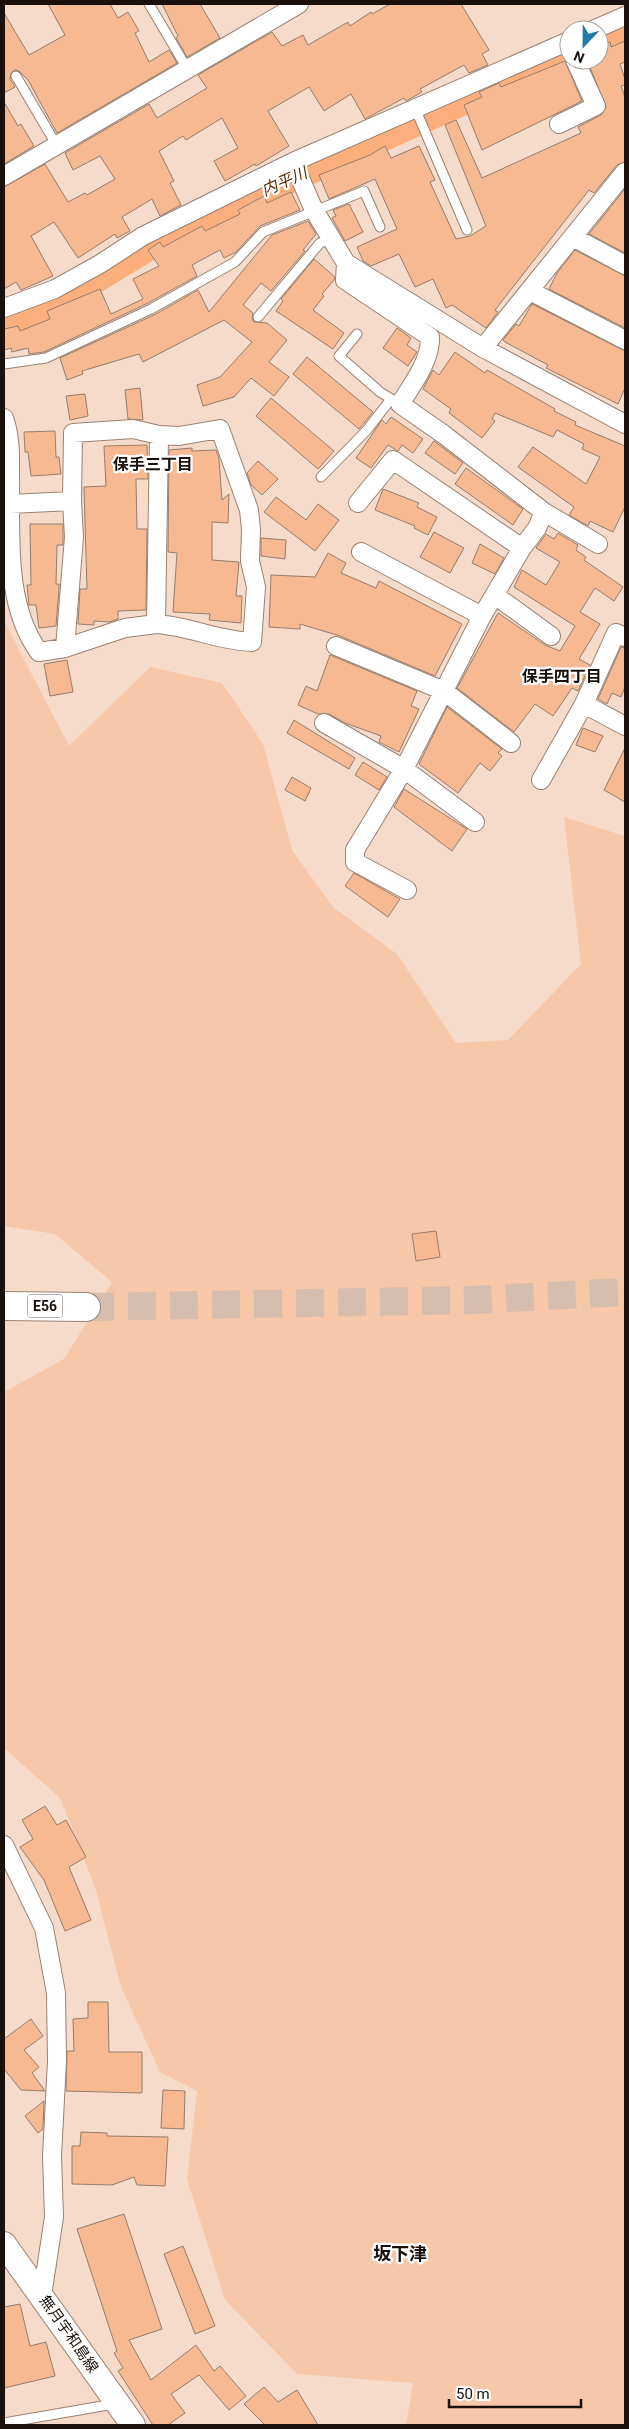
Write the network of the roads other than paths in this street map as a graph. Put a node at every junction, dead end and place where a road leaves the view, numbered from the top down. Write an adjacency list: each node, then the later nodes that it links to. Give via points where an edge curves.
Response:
1 (149, 4): 6 (lane)
2 (299, 4): 6 (street)
3 (625, 16): 4 (street)
4 (609, 23)
5 (559, 47): 9 (street)
6 (188, 70): 11 (street)
7 (580, 70): 10 (street, via 596,106)
8 (16, 76): 11 (lane)
9 (416, 111): 12 (street); 17 (lane)
10 (559, 124)
11 (57, 146): 14 (street)
12 (297, 170): 15 (street); 23 (street, via 143,236 61,286)
13 (625, 172): 18 (street)
14 (4, 176)
15 (314, 210): 16 (lane, via 364,190); 19 (street); 28 (lane, via 263,232 235,262 151,309 46,358)
16 (380, 227)
17 (466, 230)
18 (573, 237): 21 (street); 22 (street)
19 (330, 240): 20 (street); 24 (lane, via 320,243)
20 (346, 263): 27 (street); 29 (street, via 346,280 430,337 430,346 420,370)
21 (625, 265)
22 (530, 291): 26 (street); 27 (street)
23 (4, 308)
24 (258, 317)
25 (357, 334): 29 (lane, via 339,356 380,392)
26 (625, 340)
27 (483, 348): 31 (street)
28 (4, 364)
29 (396, 401): 33 (lane); 37 (street)
30 (4, 418): 35 (street, via 9,431)
31 (625, 424)
32 (159, 435): 34 (street, via 133,429 73,433); 43 (street); 43 (street, via 179,436 220,429 249,510 250,561 256,588 252,642 230,641 195,630)
33 (321, 477)
34 (72, 501): 35 (street); 47 (street, via 74,537)
35 (10, 504): 47 (street, via 16,601 39,652)
36 (358, 504): 39 (street, via 393,460)
37 (544, 512): 38 (street); 39 (street)
38 (598, 544)
39 (522, 548): 41 (street)
40 (361, 552): 42 (street)
41 (496, 596): 42 (street); 44 (street)
42 (482, 616): 48 (street)
43 (156, 624): 47 (street, via 125,628)
44 (551, 636)
45 (625, 638): 49 (street, via 616,633)
46 (336, 646): 48 (street)
47 (65, 648)
48 (444, 690): 52 (street); 53 (street)
49 (584, 704): 51 (street); 54 (street)
50 (324, 723): 53 (street)
51 (625, 726)
52 (511, 743)
53 (404, 770): 55 (street); 56 (street, via 355,850 355,862)
54 (541, 780)
55 (475, 822)
56 (407, 890)
57 (4, 1306): 58 (highway, E56)
58 (48, 1306): 59 (highway, E56); 60 (highway)
59 (86, 1307)
60 (4, 1313)
61 (6, 1856): 63 (street, via 44,1928 56,1994 57,2061 52,2156 54,2217)
62 (4, 2244): 63 (main road, 無月宇和島線)
63 (42, 2296): 64 (main road, 無月宇和島線)
64 (116, 2404): 65 (lane); 66 (main road, 無月宇和島線)
65 (4, 2423)
66 (133, 2425)

